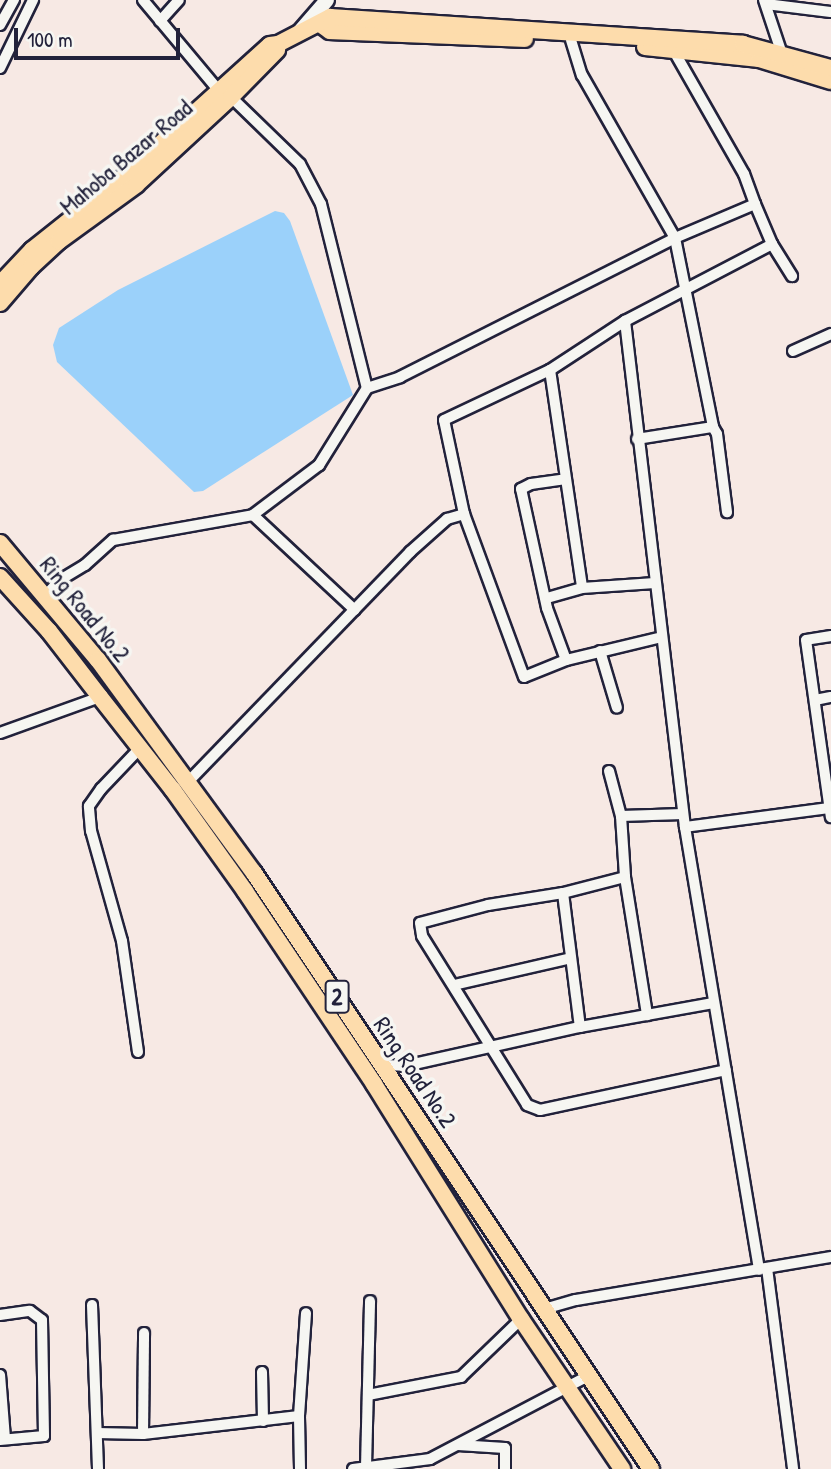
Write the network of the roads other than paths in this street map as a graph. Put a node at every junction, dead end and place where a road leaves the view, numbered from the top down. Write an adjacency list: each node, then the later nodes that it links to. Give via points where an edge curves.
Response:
1 (13, 0): 10 (street)
2 (33, 0): 15 (street)
3 (143, 0): 8 (street)
4 (178, 0): 8 (street)
5 (327, 0): 11 (street, Mahoba Bazar Road)
6 (765, 2): 7 (street); 14 (street)
7 (831, 12)
8 (160, 21): 18 (street)
9 (320, 24): 11 (main road); 12 (main road, via 330,31); 13 (main road, via 330,17)
10 (0, 25)
11 (299, 32): 18 (main road, Mahoba Bazar Road, via 278,44 276,53)
12 (571, 40): 13 (main road); 21 (street, via 582,75)
13 (672, 43): 14 (main road); 19 (street, via 744,174)
14 (785, 61): 16 (main road); 17 (main road)
15 (0, 68)
16 (831, 68)
17 (831, 81)
18 (225, 94): 20 (main road, Mahoba Bazar Road, via 136,185); 31 (street, via 300,164 321,204)
19 (755, 204): 21 (street); 22 (street)
20 (73, 223): 24 (main road, Mahoba Bazar Road, via 20,261); 26 (main road, Mahoba Bazar Road)
21 (675, 238): 25 (street); 31 (street, via 400,377)
22 (772, 244): 23 (street); 25 (street)
23 (792, 276)
24 (0, 284)
25 (686, 289): 27 (street); 32 (street)
26 (0, 303)
27 (625, 321): 30 (street); 33 (street)
28 (831, 334): 29 (street)
29 (793, 351)
30 (550, 370): 34 (street); 36 (street, via 444,420)
31 (367, 388): 37 (street, via 319,465)
32 (713, 426): 33 (street); 35 (street)
33 (637, 439): 40 (street)
34 (566, 479): 41 (street); 43 (street, via 522,489)
35 (727, 512)
36 (464, 514): 44 (street, via 447,519); 48 (street, via 524,677)
37 (253, 515): 42 (street, via 113,540); 44 (street)
38 (0, 543): 42 (main road, Ring Road No.2 / 2)
39 (0, 577): 49 (main road, Ring Road No.2 / 2)
40 (655, 583): 41 (street); 46 (street)
41 (582, 587): 43 (street)
42 (46, 595): 56 (main road, Ring Road No.2 / 2)
43 (547, 598): 48 (street)
44 (355, 610): 56 (street)
45 (831, 636): 51 (street, via 806,640)
46 (662, 637): 47 (street); 58 (street)
47 (600, 651): 48 (street); 52 (street)
48 (566, 660)
49 (100, 697): 53 (street); 54 (main road, Ring Road No.2 / 2)
50 (831, 697): 51 (street)
51 (815, 700): 57 (street)
52 (617, 708)
53 (0, 733)
54 (140, 748): 69 (street, via 89,806 122,941); 79 (main road, Ring Road No.2 / 2, via 245,891)
55 (609, 771): 59 (street)
56 (188, 782): 70 (main road, Ring Road No.2 / 2)
57 (830, 812): 60 (street)
58 (683, 814): 59 (street); 60 (street)
59 (621, 816): 61 (street)
60 (685, 827): 65 (street)
61 (625, 877): 62 (street); 66 (street)
62 (563, 893): 63 (street); 64 (street, via 488,905 420,923 422,936)
63 (571, 958): 64 (street); 67 (street)
64 (454, 985): 68 (street)
65 (715, 1003): 66 (street); 71 (street)
66 (648, 1015): 67 (street)
67 (580, 1027): 68 (street)
68 (491, 1048): 70 (street, via 405,1066); 71 (street, via 527,1105 540,1110)
69 (138, 1052)
70 (382, 1065): 76 (main road, Ring Road No.2 / 2)
71 (726, 1070): 73 (street)
72 (831, 1257): 73 (street)
73 (763, 1269): 76 (street, via 576,1300); 99 (street)
74 (370, 1301): 85 (street)
75 (92, 1305): 88 (street)
76 (544, 1310): 83 (main road, Ring Road No.2 / 2)
77 (306, 1313): 86 (street)
78 (0, 1315): 90 (street, via 30,1311 42,1320 44,1436)
79 (521, 1319): 84 (main road, Ring Road No.2 / 2); 85 (street, via 461,1377)
80 (144, 1333): 89 (street)
81 (262, 1372): 87 (street)
82 (0, 1375): 90 (street)
83 (588, 1376): 84 (street); 98 (main road, Ring Road No.2 / 2)
84 (568, 1388): 91 (street); 97 (main road, Ring Road No.2 / 2)
85 (368, 1395): 92 (street)
86 (299, 1416): 87 (street); 94 (street)
87 (263, 1420): 89 (street)
88 (97, 1433): 89 (street); 93 (street)
89 (143, 1434)
90 (2, 1439)
91 (457, 1445): 92 (street, via 430,1459); 96 (street, via 505,1448)
92 (366, 1467): 95 (street)
93 (98, 1469)
94 (300, 1469)
95 (353, 1469)
96 (505, 1469)
97 (622, 1469)
98 (651, 1469)
99 (793, 1469)

